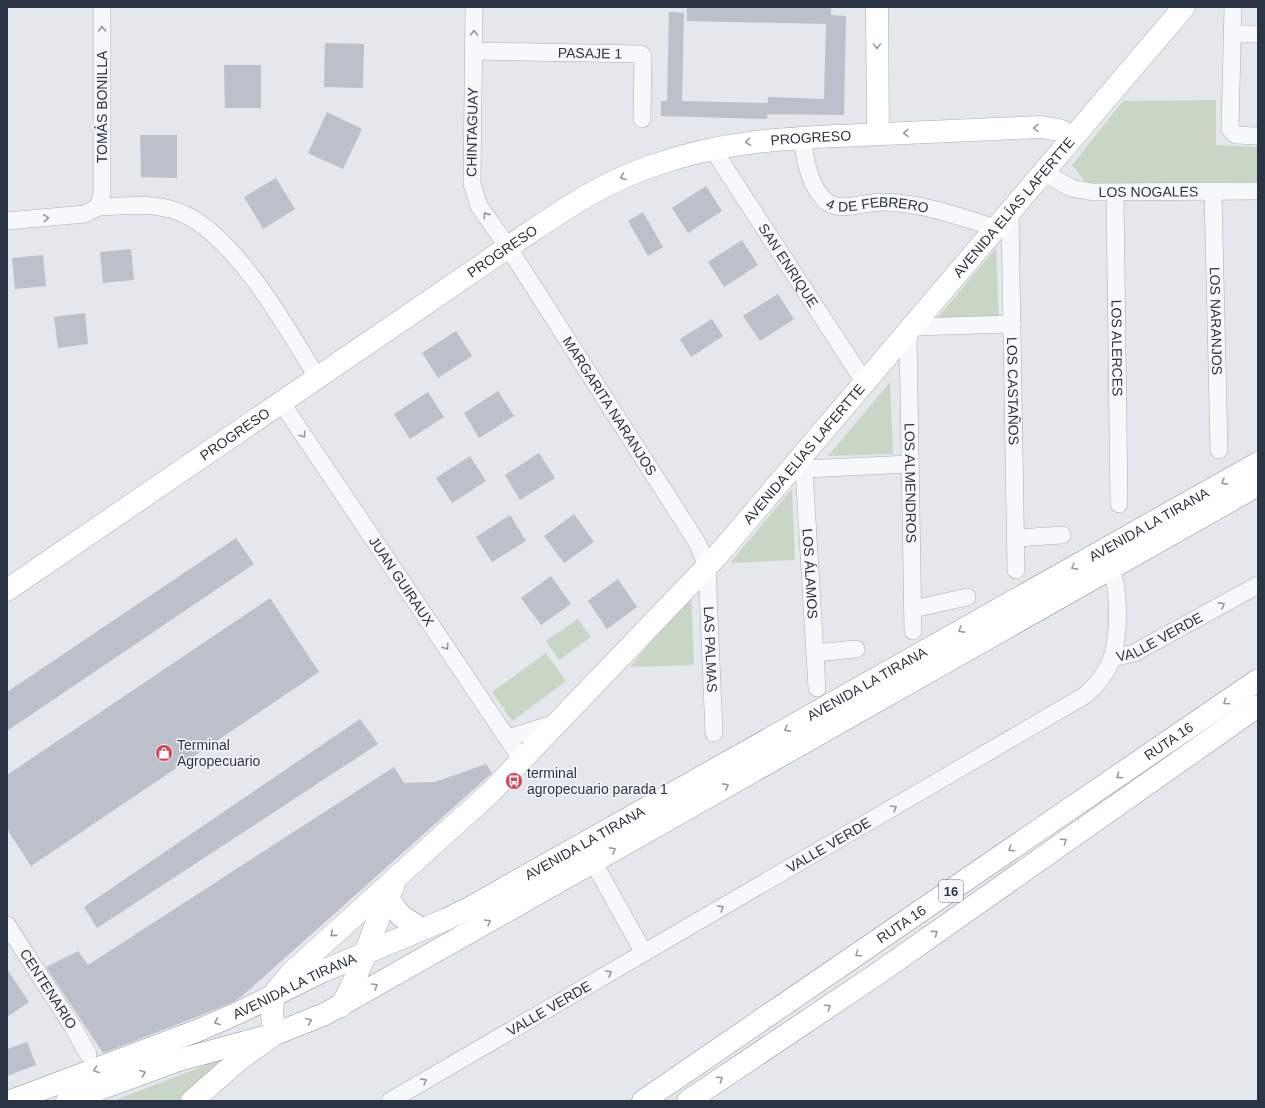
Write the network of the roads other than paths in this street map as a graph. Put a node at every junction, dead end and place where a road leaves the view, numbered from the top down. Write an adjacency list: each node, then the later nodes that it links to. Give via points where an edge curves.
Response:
1 (102, 7): 19 (street, TOMÁS BONILLA, one-way to 1, via 102,193)
2 (474, 7): 8 (street, CHINTAGUAY, one-way to 2)
3 (877, 7): 10 (main road, one-way to 10)
4 (1184, 7): 12 (main road, AVENIDA ELÍAS LAFERTTE)
5 (1233, 7): 6 (street)
6 (1232, 34): 7 (street); 11 (street, via 1229,124 1232,133 1240,136)
7 (1258, 34)
8 (473, 51): 9 (street, PASAJE 1, via 641,54 644,57); 22 (street, CHINTAGUAY, one-way to 8, via 479,206 472,184)
9 (642, 119)
10 (878, 134): 12 (main road, PROGRESO, one-way to 10, via 1059,130 1041,127); 13 (main road, PROGRESO)
11 (1258, 136)
12 (1072, 137): 15 (main road, AVENIDA ELÍAS LAFERTTE)
13 (802, 138): 14 (main road, PROGRESO, one-way to 14, via 772,139); 20 (street, 4 DE FEBRERO, via 812,178 824,198 833,205 897,203)
14 (712, 148): 22 (main road, PROGRESO, one-way to 22, via 673,158 587,194); 26 (street, SAN ENRIQUE)
15 (1043, 172): 17 (street, LOS NOGALES, via 1071,188); 20 (main road, AVENIDA ELÍAS LAFERTTE)
16 (1258, 191): 18 (street, LOS NOGALES)
17 (1115, 192): 18 (street, LOS NOGALES); 33 (street, LOS ALERCES)
18 (1213, 192): 28 (street, LOS NARANJOS)
19 (98, 207): 21 (street, one-way to 19, via 85,214); 25 (street, via 163,208 180,212 195,220 242,263 290,332)
20 (1003, 220): 23 (street, LOS CASTAÑOS); 24 (main road, AVENIDA ELÍAS LAFERTTE)
21 (7, 221)
22 (508, 247): 25 (main road, PROGRESO); 37 (street, MARGARITA NARANJOS, via 698,544)
23 (1012, 324): 24 (street); 35 (street, LOS CASTAÑOS)
24 (911, 331): 26 (main road, AVENIDA ELÍAS LAFERTTE); 30 (street, LOS ALMENDROS)
25 (317, 378): 27 (main road, PROGRESO)
26 (865, 383): 31 (main road, AVENIDA ELÍAS LAFERTTE)
27 (281, 402): 40 (main road, PROGRESO); 52 (street, JUAN GUIRAUX, one-way to 52)
28 (1219, 450)
29 (1258, 463): 36 (main road, AVENIDA LA TIRANA, one-way to 36)
30 (910, 464): 31 (street); 42 (street, LOS ALMENDROS)
31 (800, 466): 37 (main road, AVENIDA ELÍAS LAFERTTE); 45 (street, LOS ÁLAMOS)
32 (1258, 486): 36 (main road, AVENIDA LA TIRANA)
33 (1119, 504)
34 (1062, 535): 35 (street)
35 (1016, 538): 38 (street, LOS CASTAÑOS)
36 (1108, 559): 46 (street, via 1117,612); 54 (main road, AVENIDA LA TIRANA)
37 (708, 566): 50 (main road, AVENIDA ELÍAS LAFERTTE); 51 (street, LAS PALMAS)
38 (1016, 570)
39 (1258, 585): 46 (street, VALLE VERDE, one-way to 39, via 1127,656 1142,649)
40 (7, 590)
41 (967, 598): 42 (street)
42 (913, 609): 43 (street, LOS ALMENDROS)
43 (913, 631)
44 (856, 649): 45 (street)
45 (814, 653): 48 (street, LOS ÁLAMOS)
46 (1112, 658): 60 (street, VALLE VERDE, one-way to 46, via 1076,702 1099,681)
47 (1258, 680): 69 (main road, RUTA 16 / 16, one-way to 69)
48 (817, 688)
49 (1258, 706): 70 (main road, RUTA 16 / 16, one-way to 49, via 880,972)
50 (559, 722): 52 (street); 53 (main road, AVENIDA ELÍAS LAFERTTE)
51 (714, 733)
52 (508, 738): 53 (street, JUAN GUIRAUX)
53 (522, 760): 55 (main road, AVENIDA ELÍAS LAFERTTE, via 464,818)
54 (588, 853): 58 (main road, AVENIDA LA TIRANA); 60 (street); 62 (main road, AVENIDA LA TIRANA, one-way to 54)
55 (398, 877): 56 (main road, AVENIDA ELÍAS LAFERTTE); 61 (main road, AVENIDA ELÍAS LAFERTTE, one-way to 61, via 302,962)
56 (387, 897): 58 (main road, via 401,916); 59 (main road, AVENIDA ELÍAS LAFERTTE)
57 (7, 925): 64 (street, CENTENARIO)
58 (422, 929): 59 (main road, AVENIDA LA TIRANA)
59 (366, 952): 61 (main road, AVENIDA LA TIRANA); 62 (main road, AVENIDA ELÍAS LAFERTTE, via 356,979)
60 (644, 953): 68 (street, VALLE VERDE, one-way to 60)
61 (274, 995): 63 (main road, via 272,1015); 65 (main road, AVENIDA LA TIRANA, one-way to 65, via 199,1030)
62 (341, 1006): 63 (main road, AVENIDA LA TIRANA, one-way to 62, via 309,1022)
63 (275, 1034): 66 (main road, AVENIDA LA TIRANA, one-way to 63, via 179,1060); 67 (main road, via 235,1063)
64 (88, 1054)
65 (11, 1101)
66 (67, 1101)
67 (192, 1101)
68 (390, 1101)
69 (643, 1101)
70 (688, 1101)

